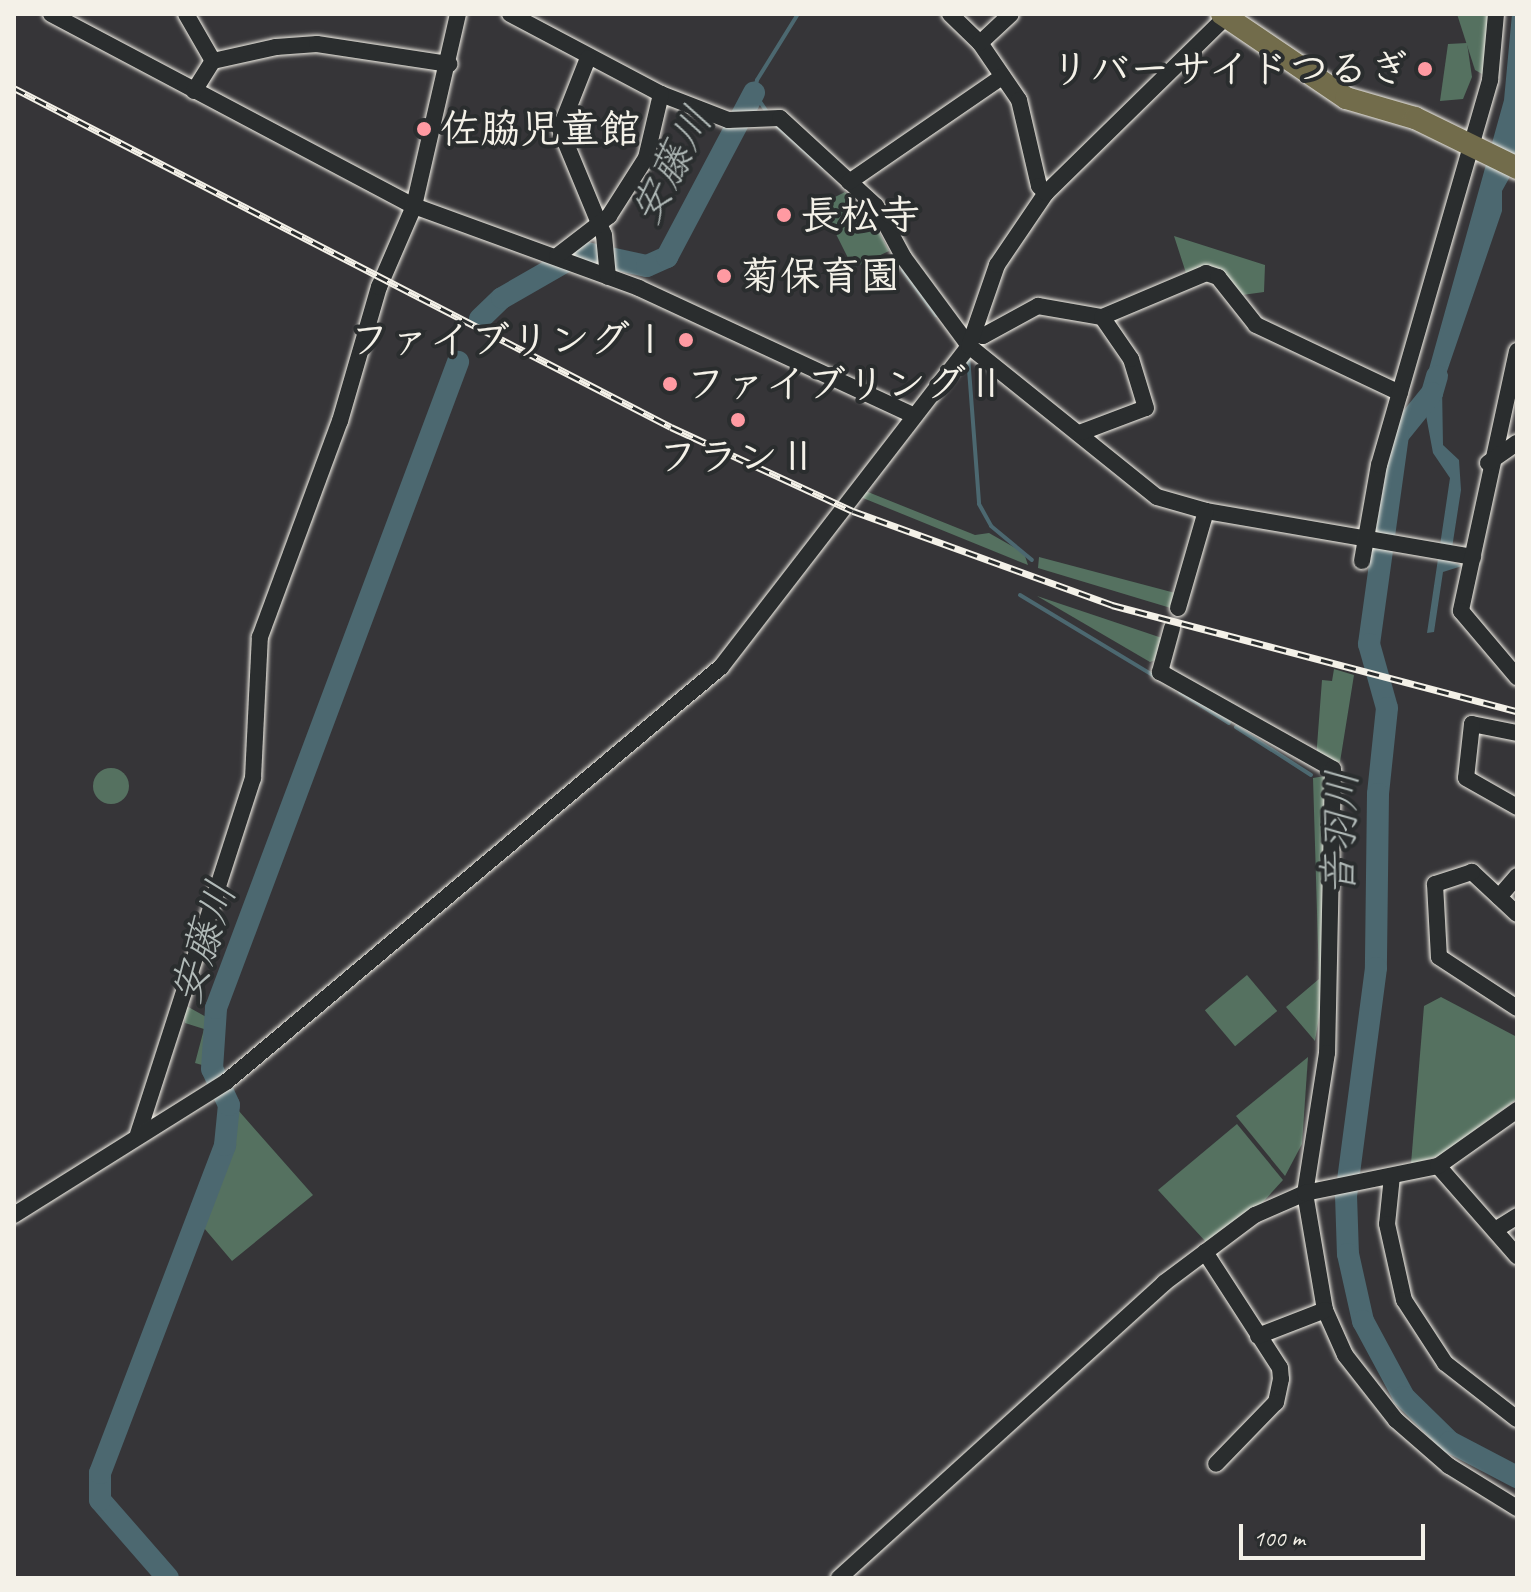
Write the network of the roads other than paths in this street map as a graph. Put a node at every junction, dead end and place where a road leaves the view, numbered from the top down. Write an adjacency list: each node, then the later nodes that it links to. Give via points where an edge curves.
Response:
1 (51, 14): 14 (street)
2 (186, 14): 11 (street)
3 (458, 14): 12 (street)
4 (950, 14): 9 (street)
5 (1011, 14): 9 (street)
6 (1496, 14): 16 (street, via 1490,80)
7 (514, 15): 10 (street)
8 (1224, 16): 16 (main road, via 1346,98 1415,118); 19 (street)
9 (980, 43): 13 (street)
10 (588, 58): 15 (street); 21 (street, via 560,129)
11 (213, 61): 12 (street, via 317,44); 14 (street)
12 (450, 64): 20 (street)
13 (1002, 77): 18 (street); 19 (street, via 1019,100 1039,186)
14 (194, 91): 20 (street)
15 (661, 94): 18 (street, via 728,120 777,119); 21 (street, via 646,158)
16 (1473, 146): 17 (main road); 27 (street)
17 (1517, 168)
18 (849, 182): 25 (street, via 876,206 904,258)
19 (1046, 193): 25 (street, via 997,265)
20 (414, 206): 22 (street); 46 (street, via 379,287 340,421 260,637 253,778)
21 (600, 225): 22 (street, via 567,243); 23 (street)
22 (562, 259): 23 (street)
23 (608, 263): 28 (street)
24 (1102, 317): 25 (street, via 1038,306); 27 (street, via 1185,277 1213,274 1256,325); 29 (street, via 1131,359 1146,408)
25 (971, 340): 28 (street); 29 (street)
26 (1517, 351): 31 (street)
27 (1400, 393): 33 (street)
28 (913, 415): 46 (street, via 721,667 220,1086)
29 (1082, 432): 32 (street, via 1157,497)
30 (1517, 443): 31 (street)
31 (1488, 463): 34 (street)
32 (1206, 511): 33 (street); 36 (street)
33 (1368, 536): 34 (street); 35 (street)
34 (1468, 556): 38 (street, via 1461,611)
35 (1362, 561)
36 (1178, 608)
37 (1172, 628): 49 (street, via 1160,672 1333,769 1330,1015)
38 (1517, 677)
39 (1517, 733): 40 (street, via 1472,724 1466,778)
40 (1517, 807)
41 (1517, 876): 42 (street)
42 (1499, 897): 43 (street); 44 (street, via 1472,872 1435,884 1434,948)
43 (1517, 914)
44 (1514, 1001)
45 (1517, 1110): 47 (street)
46 (138, 1134): 50 (street)
47 (1438, 1166): 48 (street); 52 (street)
48 (1390, 1176): 49 (street); 57 (street, via 1390,1251 1411,1314 1445,1363)
49 (1308, 1192): 53 (street, via 1255,1215); 55 (street)
50 (14, 1215)
51 (1517, 1216): 52 (street)
52 (1495, 1230): 54 (street)
53 (1205, 1252): 56 (street); 60 (street)
54 (1517, 1256)
55 (1325, 1310): 56 (street); 59 (street, via 1345,1355 1396,1420 1449,1466)
56 (1258, 1336): 58 (street, via 1280,1368 1276,1402)
57 (1517, 1419)
58 (1216, 1464)
59 (1517, 1508)
60 (839, 1578)

